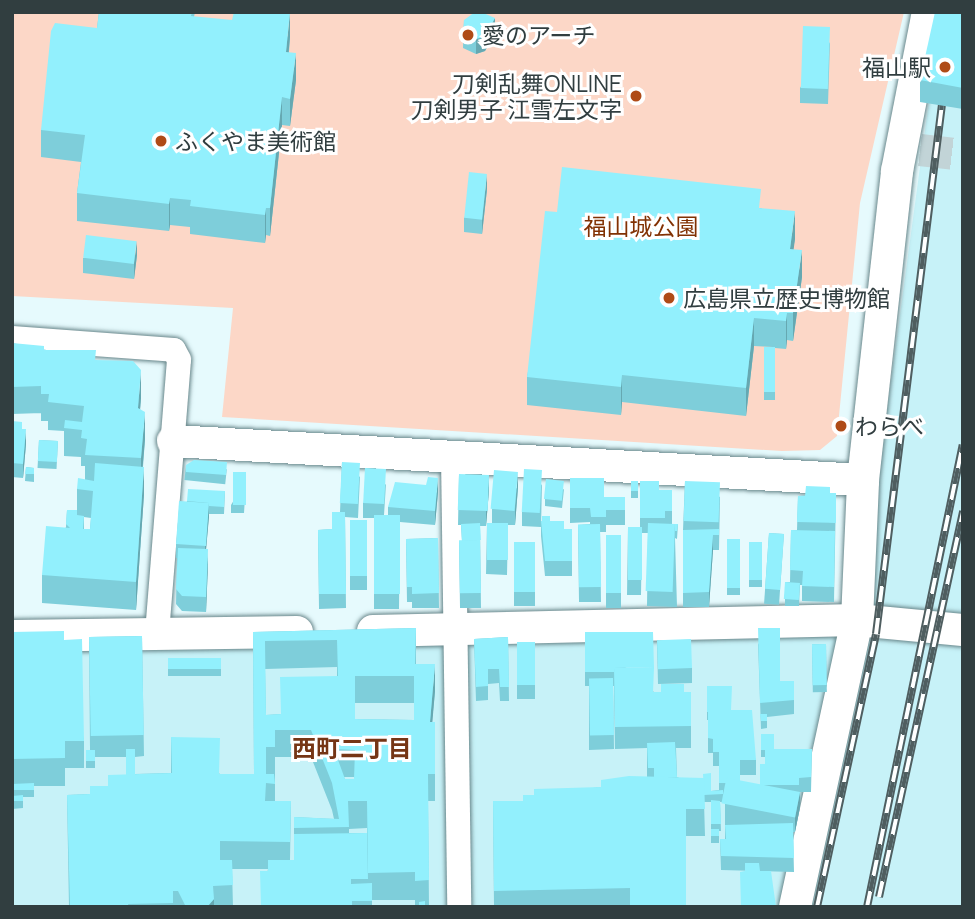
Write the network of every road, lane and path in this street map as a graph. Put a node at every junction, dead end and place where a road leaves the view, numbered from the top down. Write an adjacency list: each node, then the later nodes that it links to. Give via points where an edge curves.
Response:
1 (928, 12): 5 (street)
2 (12, 338): 3 (street, via 174,350 179,360)
3 (173, 441): 4 (street); 9 (street)
4 (453, 456): 5 (street); 8 (street)
5 (863, 480): 6 (street)
6 (857, 620): 7 (street); 8 (street); 12 (street)
7 (963, 630)
8 (453, 631): 9 (street); 11 (street)
9 (157, 633): 10 (street)
10 (12, 636)
11 (459, 907)
12 (795, 907)

